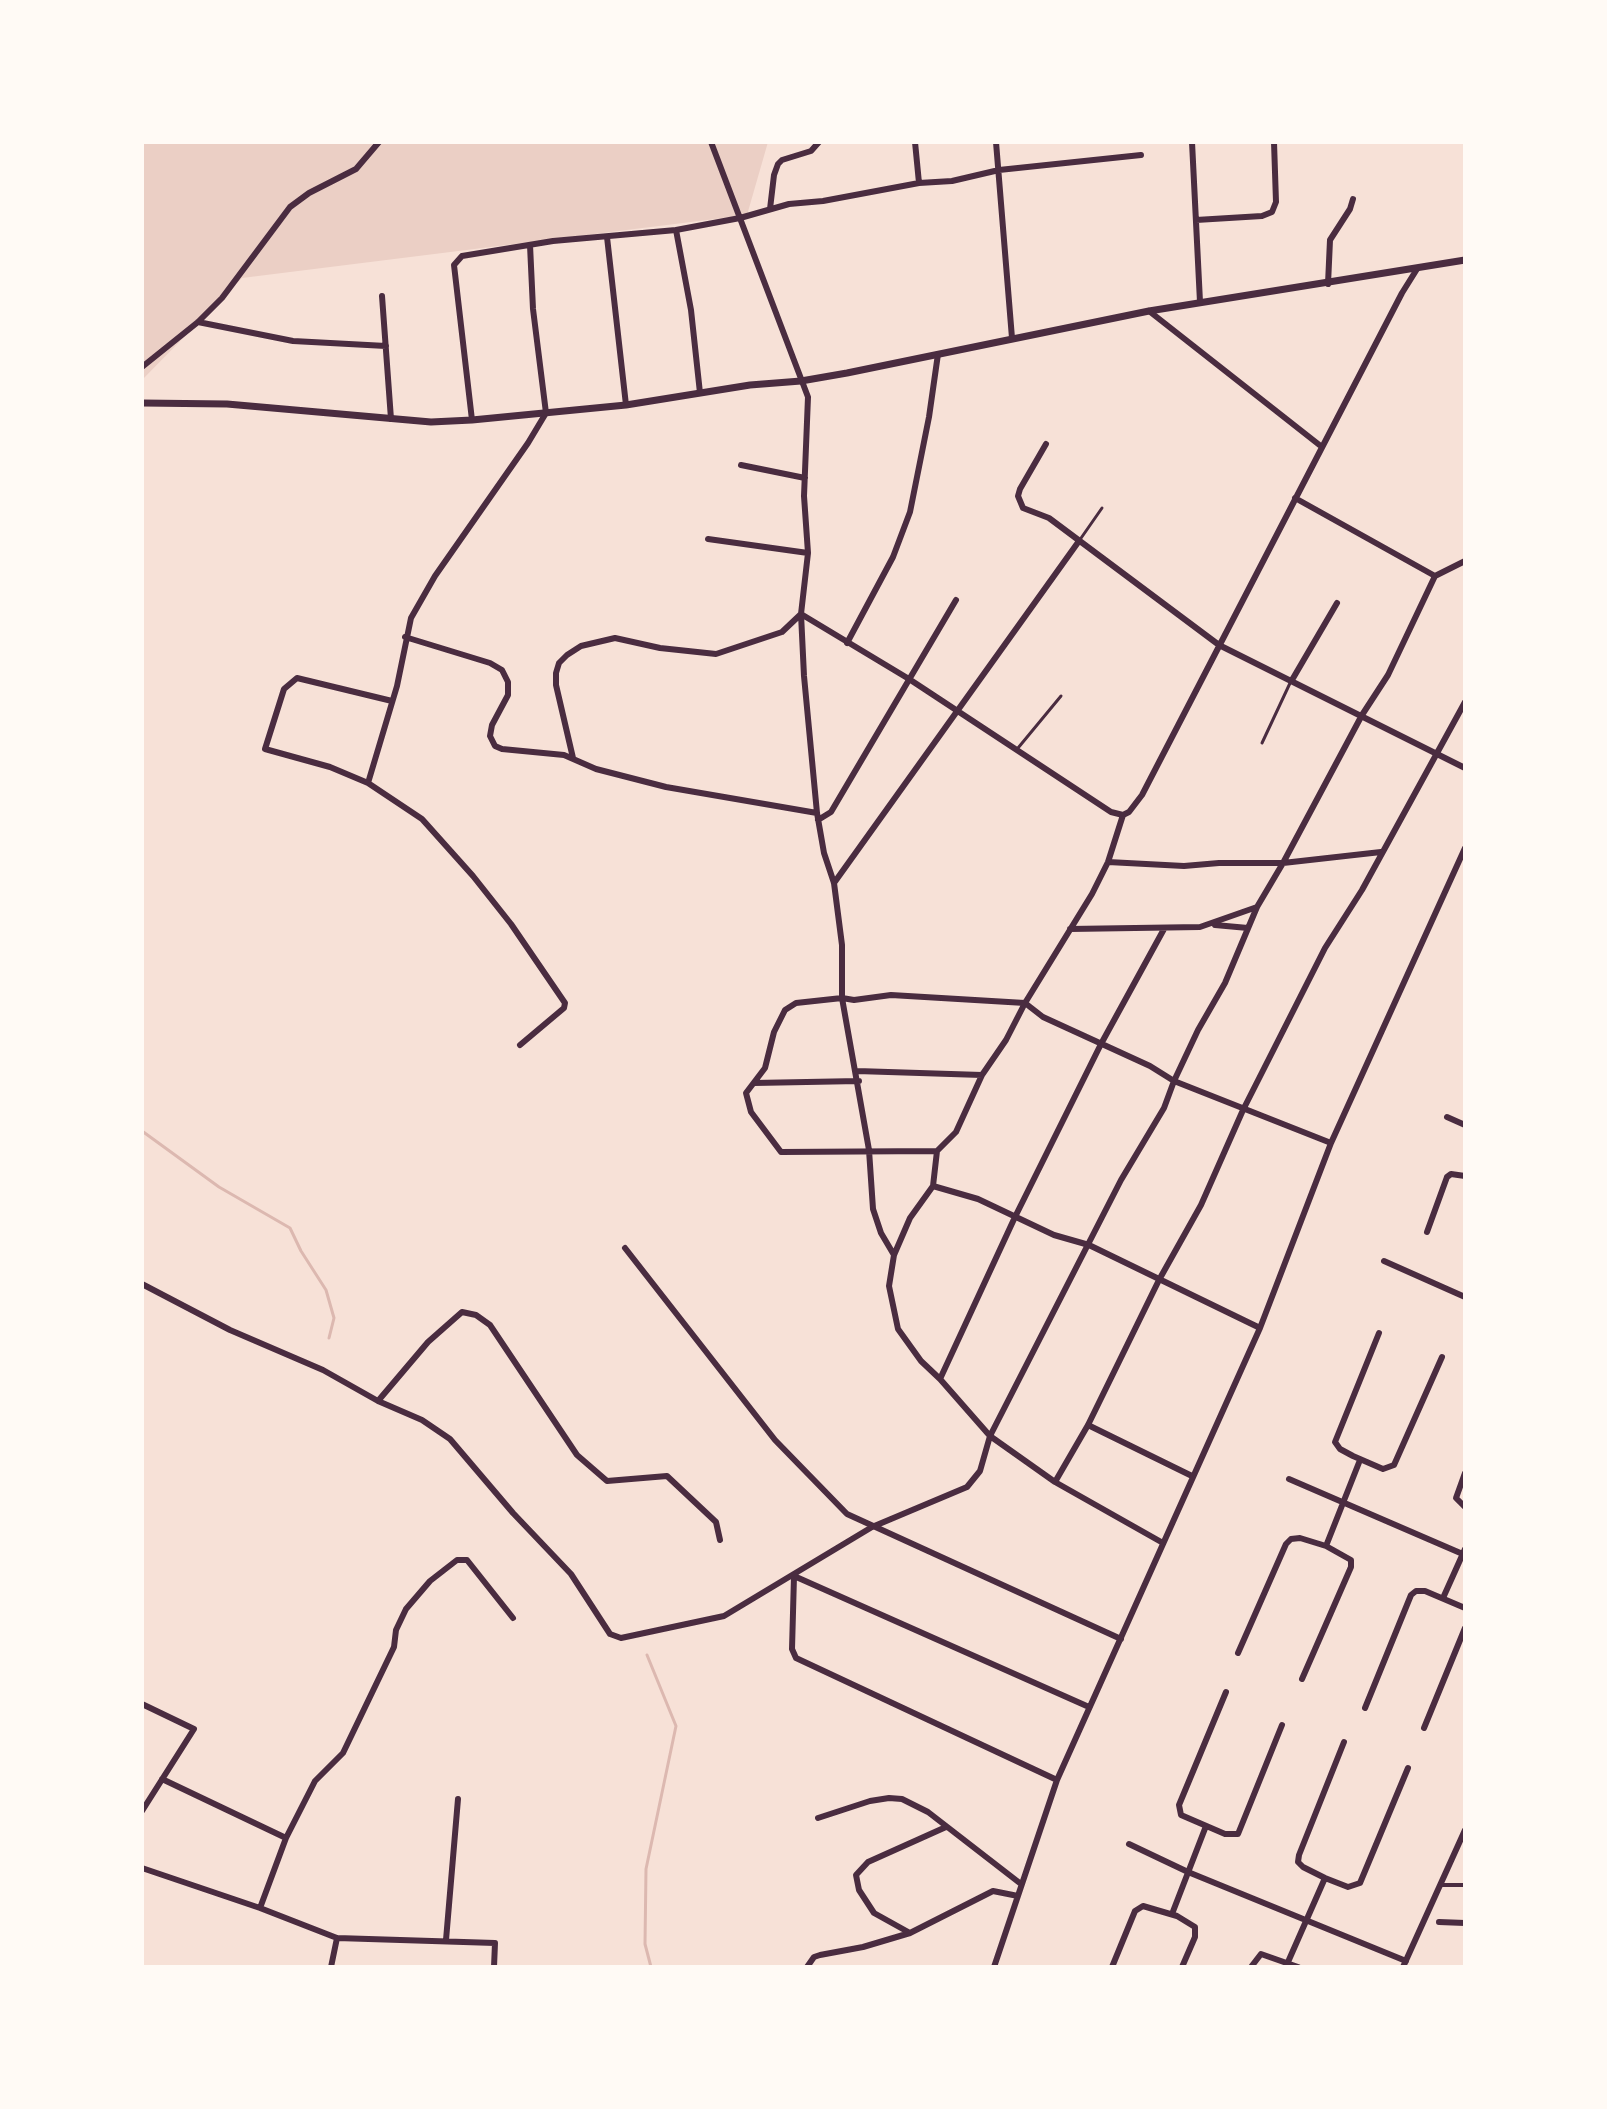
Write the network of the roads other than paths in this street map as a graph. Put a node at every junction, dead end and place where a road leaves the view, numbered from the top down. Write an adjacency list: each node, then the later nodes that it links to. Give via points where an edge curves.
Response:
1 (379, 142): 24 (street, via 356,169 290,207 240,276)
2 (711, 142): 13 (street)
3 (819, 142): 12 (street, via 811,151 778,164)
4 (915, 142): 10 (street)
5 (996, 142): 9 (street)
6 (1192, 142): 14 (street)
7 (1274, 142): 14 (street, via 1272,212)
8 (1141, 155): 9 (street)
9 (999, 170): 10 (street); 25 (street)
10 (919, 183): 12 (street)
11 (1353, 199): 20 (street, via 1330,240)
12 (770, 209): 13 (street)
13 (740, 218): 15 (street); 29 (street)
14 (1196, 220): 22 (street)
15 (676, 230): 16 (street); 30 (street)
16 (607, 237): 17 (street); 32 (street)
17 (530, 245): 33 (street); 35 (street, via 468,254 455,261)
18 (1465, 260): 19 (street)
19 (1417, 269): 20 (street); 37 (street)
20 (1328, 284): 22 (street)
21 (382, 296): 26 (street)
22 (1200, 302): 23 (street)
23 (1149, 311): 25 (street); 37 (street)
24 (198, 322): 26 (street, via 293,341); 28 (street)
25 (1012, 338): 27 (street)
26 (386, 346): 34 (street)
27 (938, 354): 29 (street); 51 (street, via 910,512 893,557)
28 (142, 367)
29 (801, 381): 30 (street); 39 (street, via 809,405)
30 (700, 393): 32 (street)
31 (142, 403): 34 (street, via 227,404)
32 (626, 405): 33 (street)
33 (546, 413): 35 (street); 50 (street, via 435,576)
34 (391, 419): 35 (street)
35 (472, 420)
36 (1046, 444): 43 (street, via 1018,496 1023,508 1049,518)
37 (1322, 447): 40 (street)
38 (741, 465): 39 (street)
39 (805, 478): 44 (street)
40 (1295, 498): 46 (street); 52 (street)
41 (1102, 508): 43 (lane)
42 (708, 539): 44 (street)
43 (1079, 541): 52 (street); 58 (street)
44 (808, 553): 49 (street)
45 (1465, 561): 46 (street)
46 (1435, 576): 59 (street, via 1388,675)
47 (956, 600): 53 (street)
48 (1337, 603): 54 (street)
49 (801, 614): 51 (street); 63 (street, via 775,636 716,654 615,638 581,646 559,663 556,673); 67 (street)
50 (405, 637): 56 (street); 63 (street, via 502,670 509,688 490,731 495,746)
51 (847, 643): 53 (street)
52 (1219, 645): 54 (street); 66 (street, via 1142,795)
53 (909, 679): 58 (street); 67 (street, via 831,812)
54 (1292, 680): 59 (street); 60 (lane)
55 (1061, 696): 61 (lane)
56 (392, 701): 65 (street); 65 (street, via 297,678 284,689 265,749)
57 (1465, 702): 62 (street)
58 (958, 711): 61 (street); 72 (street)
59 (1362, 715): 62 (street); 71 (street)
60 (1262, 743)
61 (1017, 750): 66 (street)
62 (1436, 754): 64 (street); 69 (street)
63 (573, 758): 67 (street, via 666,787)
64 (1465, 768)
65 (368, 783): 81 (street, via 422,819 511,924 565,1003)
66 (1123, 815): 70 (street)
67 (818, 816): 72 (street)
68 (1465, 848): 90 (street)
69 (1381, 852): 71 (street); 87 (street, via 1325,948)
70 (1108, 862): 71 (street); 76 (street)
71 (1283, 863): 73 (street)
72 (834, 883): 78 (street)
73 (1257, 907): 74 (street); 75 (street)
74 (1212, 925): 75 (street); 77 (street)
75 (1248, 928): 85 (street)
76 (1070, 929): 77 (street); 79 (street)
77 (1164, 929): 80 (street)
78 (842, 998): 79 (street, via 891,995); 82 (street); 86 (street, via 796,1003 785,1010 765,1068)
79 (1025, 1003): 80 (street); 83 (street)
80 (1101, 1044): 85 (street); 95 (street)
81 (520, 1045)
82 (857, 1071): 83 (street); 84 (street)
83 (982, 1075): 92 (street, via 956,1132)
84 (859, 1081): 86 (street); 91 (street)
85 (1174, 1081): 87 (street); 97 (street)
86 (754, 1083): 91 (street, via 746,1093 747,1105 781,1152)
87 (1243, 1110): 90 (street); 101 (street, via 1201,1205)
88 (1447, 1117): 89 (street)
89 (1465, 1125)
90 (1331, 1143): 104 (street)
91 (869, 1150): 92 (street); 99 (street, via 876,1220)
92 (937, 1151): 94 (street)
93 (1465, 1176): 96 (street, via 1447,1177)
94 (933, 1186): 95 (street); 99 (street, via 910,1218)
95 (1015, 1217): 97 (street); 107 (street)
96 (1427, 1232)
97 (1089, 1245): 101 (street); 110 (street)
98 (625, 1248): 118 (street, via 775,1440 834,1503)
99 (894, 1255): 107 (street, via 889,1286 898,1329)
100 (1384, 1261): 103 (street)
101 (1159, 1280): 104 (street); 109 (street)
102 (142, 1284): 108 (street)
103 (1465, 1297)
104 (1260, 1328): 113 (street)
105 (1379, 1333): 111 (street, via 1335,1442)
106 (1442, 1357): 111 (street, via 1394,1465 1383,1469)
107 (940, 1379): 110 (street)
108 (378, 1401): 119 (street, via 428,1342 462,1312 476,1315 490,1325 577,1455 607,1481 667,1476 716,1522); 123 (street, via 450,1439 571,1574 610,1634 621,1638 724,1616)
109 (1088, 1425): 113 (street); 115 (street)
110 (990, 1436): 115 (street); 118 (street, via 980,1471 967,1487)
111 (1360, 1460): 116 (street)
112 (1465, 1473): 117 (street, via 1456,1498)
113 (1192, 1476): 120 (street)
114 (1289, 1479): 116 (street)
115 (1055, 1482): 120 (street)
116 (1341, 1502): 121 (street); 122 (street)
117 (1465, 1507)
118 (872, 1527): 123 (street); 128 (street)
119 (720, 1540)
120 (1163, 1543): 128 (street)
121 (1326, 1546): 129 (street, via 1300,1538 1286,1544); 130 (street, via 1351,1560 1351,1567)
122 (1464, 1553): 124 (street)
123 (794, 1576): 133 (street); 140 (street, via 796,1658)
124 (1443, 1598): 125 (street); 134 (street, via 1425,1591 1411,1595)
125 (1465, 1608)
126 (513, 1618): 147 (street, via 467,1560 457,1560 430,1581 406,1609 394,1647 343,1753 315,1781)
127 (1465, 1628): 136 (street)
128 (1121, 1639): 133 (street)
129 (1238, 1653)
130 (1302, 1679)
131 (1226, 1692): 144 (street, via 1179,1805 1181,1815)
132 (142, 1704): 139 (street, via 194,1729)
133 (1089, 1707): 140 (street)
134 (1365, 1708)
135 (1282, 1725): 144 (street, via 1242,1829 1231,1835)
136 (1424, 1728)
137 (1344, 1742): 151 (street, via 1298,1862)
138 (1408, 1768): 151 (street, via 1360,1883 1348,1887)
139 (162, 1779): 142 (street); 147 (street)
140 (1057, 1780): 152 (street)
141 (458, 1799): 163 (street)
142 (142, 1811)
143 (818, 1818): 145 (street, via 889,1798 928,1812)
144 (1206, 1826): 150 (street)
145 (946, 1827): 152 (street); 161 (street, via 868,1862 856,1875 874,1913)
146 (1465, 1830): 153 (street)
147 (286, 1838): 156 (street)
148 (1129, 1844): 150 (street)
149 (142, 1868): 156 (street)
150 (1188, 1872): 157 (street); 158 (street)
151 (1325, 1878): 158 (street)
152 (1021, 1884): 155 (street)
153 (1440, 1885): 154 (street); 165 (street)
154 (1465, 1885)
155 (1018, 1896): 161 (street, via 993,1891); 169 (street)
156 (260, 1908): 162 (street)
157 (1172, 1914): 170 (street, via 1150,1906 1135,1911); 171 (street, via 1195,1927)
158 (1307, 1922): 164 (street); 165 (street)
159 (1439, 1922): 160 (street)
160 (1465, 1923)
161 (910, 1933): 168 (street, via 820,1955)
162 (337, 1938): 163 (street); 166 (street)
163 (446, 1940): 167 (street, via 495,1943)
164 (1288, 1962): 172 (street, via 1261,1954); 173 (street)
165 (1405, 1964)
166 (331, 1967)
167 (494, 1967)
168 (807, 1967)
169 (994, 1967)
170 (1112, 1967)
171 (1182, 1967)
172 (1251, 1967)
173 (1298, 1967)

